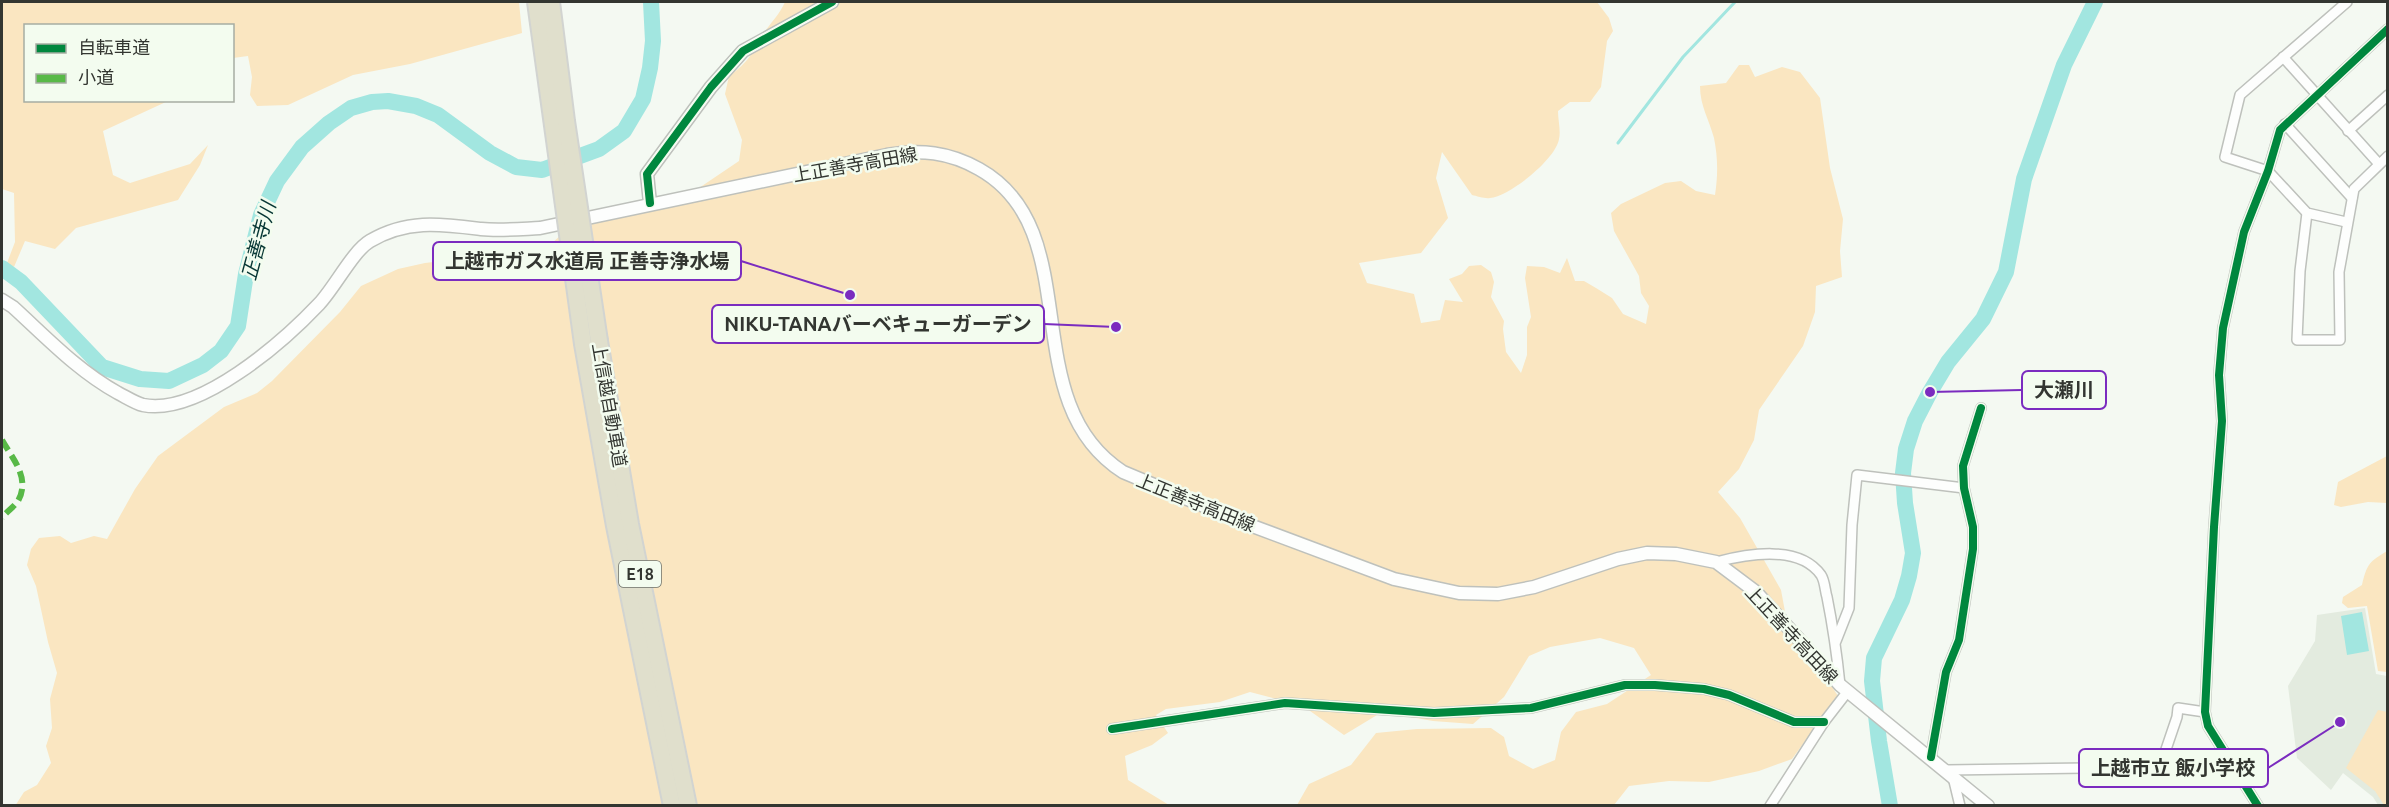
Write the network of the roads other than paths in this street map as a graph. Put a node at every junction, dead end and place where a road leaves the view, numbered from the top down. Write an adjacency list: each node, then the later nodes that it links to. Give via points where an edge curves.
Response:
1 (536, 2): 19 (highway, 上信越自動車道 / E18, bridge)
2 (551, 2): 19 (highway, 上信越自動車道 / E18, bridge)
3 (832, 2): 15 (main road, via 743,51 711,87 647,174)
4 (2348, 2): 6 (street)
5 (2388, 29): 8 (street)
6 (2283, 57): 8 (street); 13 (street, via 2240,95 2225,157)
7 (2388, 95): 10 (street)
8 (2316, 96): 9 (street); 10 (street)
9 (2286, 124): 13 (street, via 2280,130); 14 (street)
10 (2348, 130): 12 (street)
11 (2388, 156): 12 (street)
12 (2379, 164): 14 (street, via 2354,189)
13 (2268, 171): 16 (street); 25 (street, via 2244,232 2223,328 2219,375 2222,422)
14 (2352, 198): 17 (street)
15 (650, 203): 18 (main road, 上正善寺高田線, via 540,228 508,230 420,224 384,234 361,248 319,304 258,359 216,388 178,403 143,405 110,389 87,374); 22 (main road, 上正善寺高田線, via 887,154 910,151 949,155 998,182 1020,204 1041,258 1064,391 1092,445 1123,472 1394,579 1459,593 1498,594 1534,587 1647,553)
16 (2307, 213): 17 (street); 17 (street, via 2297,340 2340,340 2339,272)
17 (2346, 222)
18 (2, 300)
19 (591, 343): 30 (highway, 上信越自動車道 / E18, via 615,526); 31 (highway, 上信越自動車道 / E18)
20 (1981, 408): 21 (street, via 1963,466)
21 (1964, 488): 23 (street, via 1857,475 1849,608); 28 (street, via 1973,527 1972,549 1959,640 1946,672)
22 (1716, 562): 23 (street, via 1740,555 1778,554 1812,566 1822,577); 24 (main road, 上正善寺高田線, via 1756,592)
23 (1836, 640): 24 (street)
24 (1844, 688): 26 (street); 28 (main road, 上正善寺高田線)
25 (2205, 712): 29 (street, via 2178,708 2160,767); 35 (street, via 2208,726)
26 (1824, 722): 27 (street, via 1794,722 1704,689 1625,685 1531,708 1434,713 1285,703); 32 (street)
27 (1112, 729)
28 (1932, 757): 29 (main road, 上正善寺高田線)
29 (1950, 772): 33 (street); 34 (main road, 上正善寺高田線)
30 (672, 806)
31 (688, 806)
32 (1770, 806)
33 (1960, 806)
34 (1988, 806)
35 (2258, 806)

